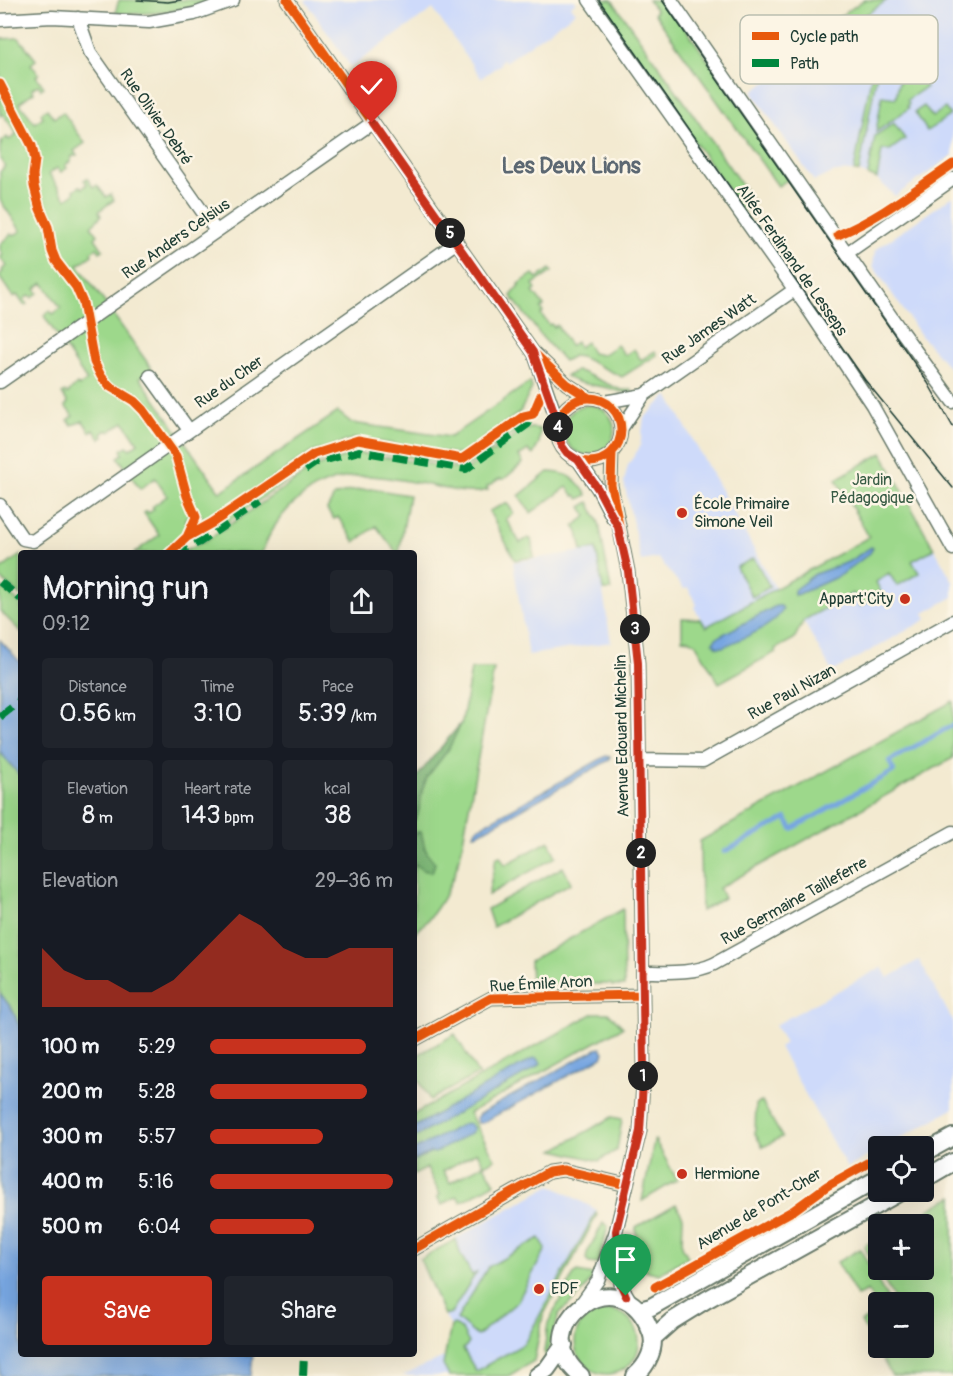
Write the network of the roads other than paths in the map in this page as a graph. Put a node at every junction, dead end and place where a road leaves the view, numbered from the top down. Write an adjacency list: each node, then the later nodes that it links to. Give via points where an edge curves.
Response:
1 (233, 0): 5 (street, via 194,14 149,22)
2 (287, 0): 7 (street)
3 (589, 0): 12 (street, Allée Ferdinand de Lesseps)
4 (671, 0): 11 (street)
5 (78, 18): 6 (street); 9 (street, Rue Olivier Debré, via 90,52)
6 (0, 20)
7 (372, 123): 9 (street, Rue Anders Celsius); 10 (street)
8 (953, 179): 11 (street)
9 (216, 231): 15 (street, Rue Anders Celsius)
10 (457, 242): 13 (street); 22 (street, Rue du Cher)
11 (847, 253): 19 (street)
12 (794, 290): 16 (street, Rue James Watt); 27 (street, Allée Ferdinand de Lesseps, via 872,405)
13 (533, 352): 17 (street, via 567,384); 20 (street)
14 (150, 376): 22 (street)
15 (0, 382)
16 (644, 395): 18 (street, Rue James Watt); 21 (street, Rue James Watt)
17 (589, 398): 18 (street); 20 (street, via 569,406)
18 (604, 402): 21 (street, via 616,413)
19 (953, 402)
20 (558, 423): 24 (street, via 562,446)
21 (621, 429): 23 (street)
22 (189, 430): 25 (street, Rue du Cher, via 33,541 20,535)
23 (612, 452): 24 (street, via 596,461); 26 (street, Avenue Edouard Michelin, via 611,485)
24 (578, 460): 26 (street, Avenue Edouard Michelin)
25 (0, 505)
26 (618, 527): 29 (street, Avenue Edouard Michelin, via 635,624)
27 (953, 549)
28 (953, 621): 29 (street, Rue Paul Nizan, via 703,761)
29 (639, 760): 31 (street, Avenue Edouard Michelin)
30 (953, 832): 31 (street, Rue Germaine Tailleferre, via 707,968)
31 (643, 972): 32 (street, Avenue Edouard Michelin)
32 (643, 995): 33 (street, Rue Émile Aron, via 491,998); 39 (street, Avenue Edouard Michelin, via 640,1131)
33 (417, 1038)
34 (953, 1137): 35 (main road)
35 (934, 1147)
36 (953, 1162): 37 (main road)
37 (934, 1173)
38 (868, 1184): 44 (main road, Avenue de Pont-Cher, via 651,1307)
39 (627, 1185): 41 (street, Avenue Edouard Michelin); 42 (street, via 563,1170 549,1172)
40 (882, 1202): 45 (main road, via 706,1300)
41 (616, 1231): 43 (street, Avenue Edouard Michelin, via 598,1280); 44 (street, Avenue Edouard Michelin, via 621,1285)
42 (417, 1247)
43 (580, 1306): 44 (main road, via 605,1296 618,1297); 46 (main road, via 567,1324)
44 (636, 1306): 45 (main road)
45 (654, 1337): 47 (main road)
46 (564, 1345): 48 (main road); 49 (main road, via 570,1364)
47 (647, 1369): 50 (main road)
48 (537, 1376)
49 (581, 1376)
50 (635, 1376)

